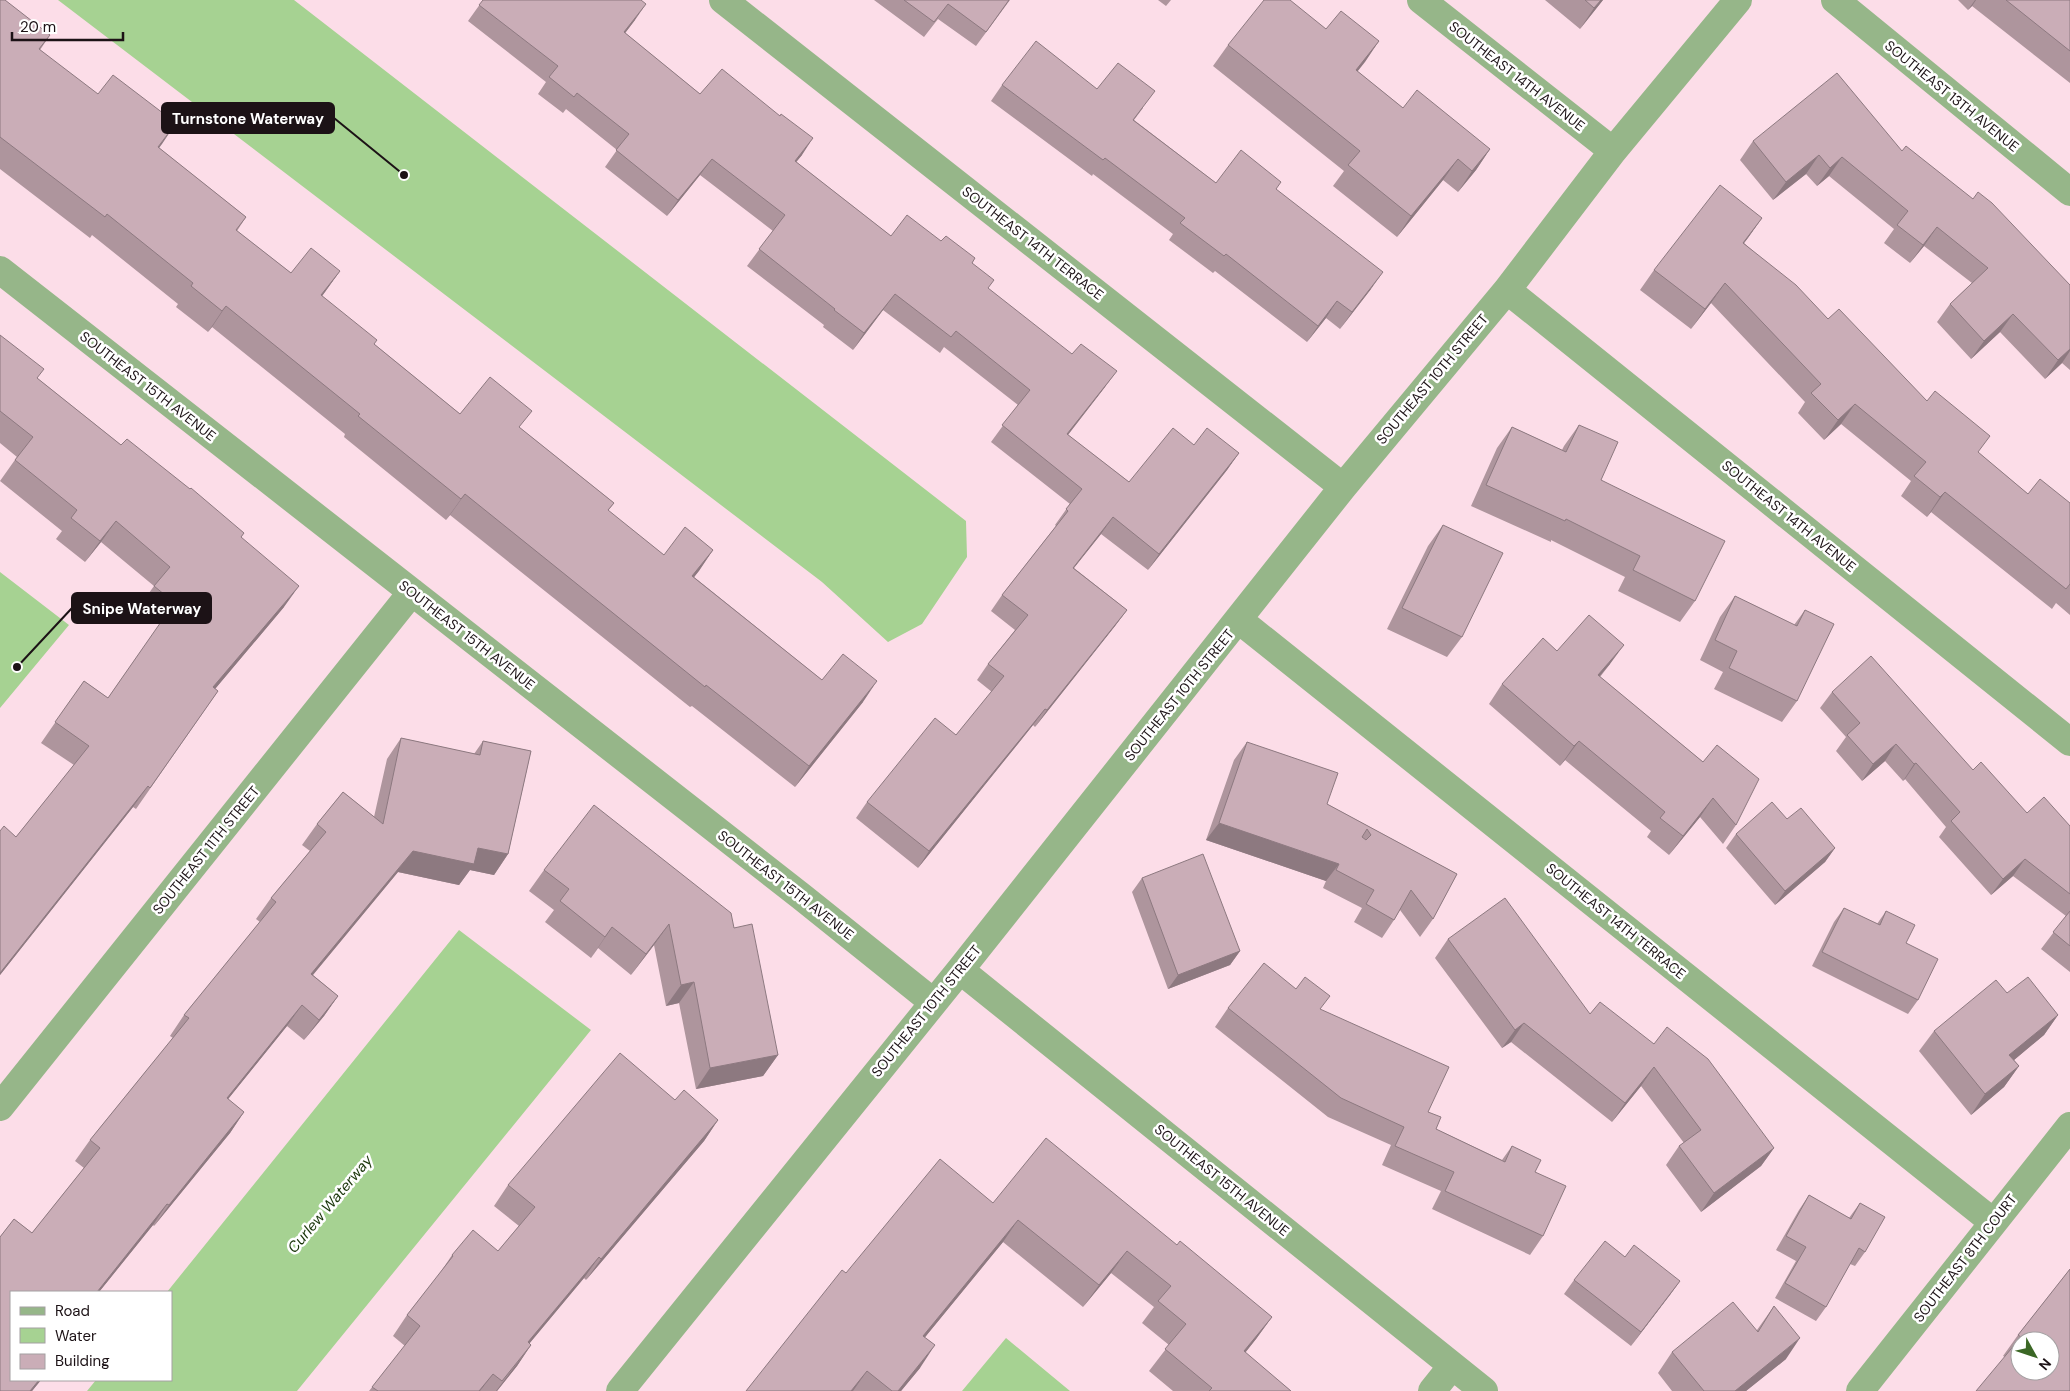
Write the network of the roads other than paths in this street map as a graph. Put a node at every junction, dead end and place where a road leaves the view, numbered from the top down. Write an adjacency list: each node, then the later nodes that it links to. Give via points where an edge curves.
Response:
1 (723, 0): 9 (street, SOUTHEAST 14TH TERRACE)
2 (1421, 0): 5 (street, SOUTHEAST 14TH AVENUE)
3 (1738, 0): 5 (street, SOUTHEAST 10TH STREET)
4 (1835, 0): 6 (street, SOUTHEAST 13TH AVENUE)
5 (1613, 151): 8 (street, SOUTHEAST 10TH STREET)
6 (2070, 192)
7 (0, 270): 10 (street, SOUTHEAST 15TH AVENUE)
8 (1507, 290): 9 (street, SOUTHEAST 10TH STREET); 12 (street, SOUTHEAST 14TH AVENUE)
9 (1343, 487): 11 (street, SOUTHEAST 10TH STREET)
10 (412, 592): 14 (street, SOUTHEAST 15TH AVENUE); 15 (street, SOUTHEAST 11TH STREET)
11 (1239, 620): 13 (street, SOUTHEAST 10TH STREET); 17 (street, SOUTHEAST 14TH TERRACE)
12 (2070, 742)
13 (960, 970): 14 (street, SOUTHEAST 10TH STREET); 18 (street, SOUTHEAST 15TH AVENUE)
14 (933, 1002): 19 (street, SOUTHEAST 10TH STREET)
15 (0, 1107)
16 (2070, 1126): 17 (street, SOUTHEAST 8TH COURT)
17 (1993, 1222): 22 (street, SOUTHEAST 8TH COURT)
18 (1452, 1366): 20 (street); 21 (street, SOUTHEAST 15TH AVENUE)
19 (620, 1391)
20 (1432, 1391)
21 (1484, 1391)
22 (1860, 1391)

